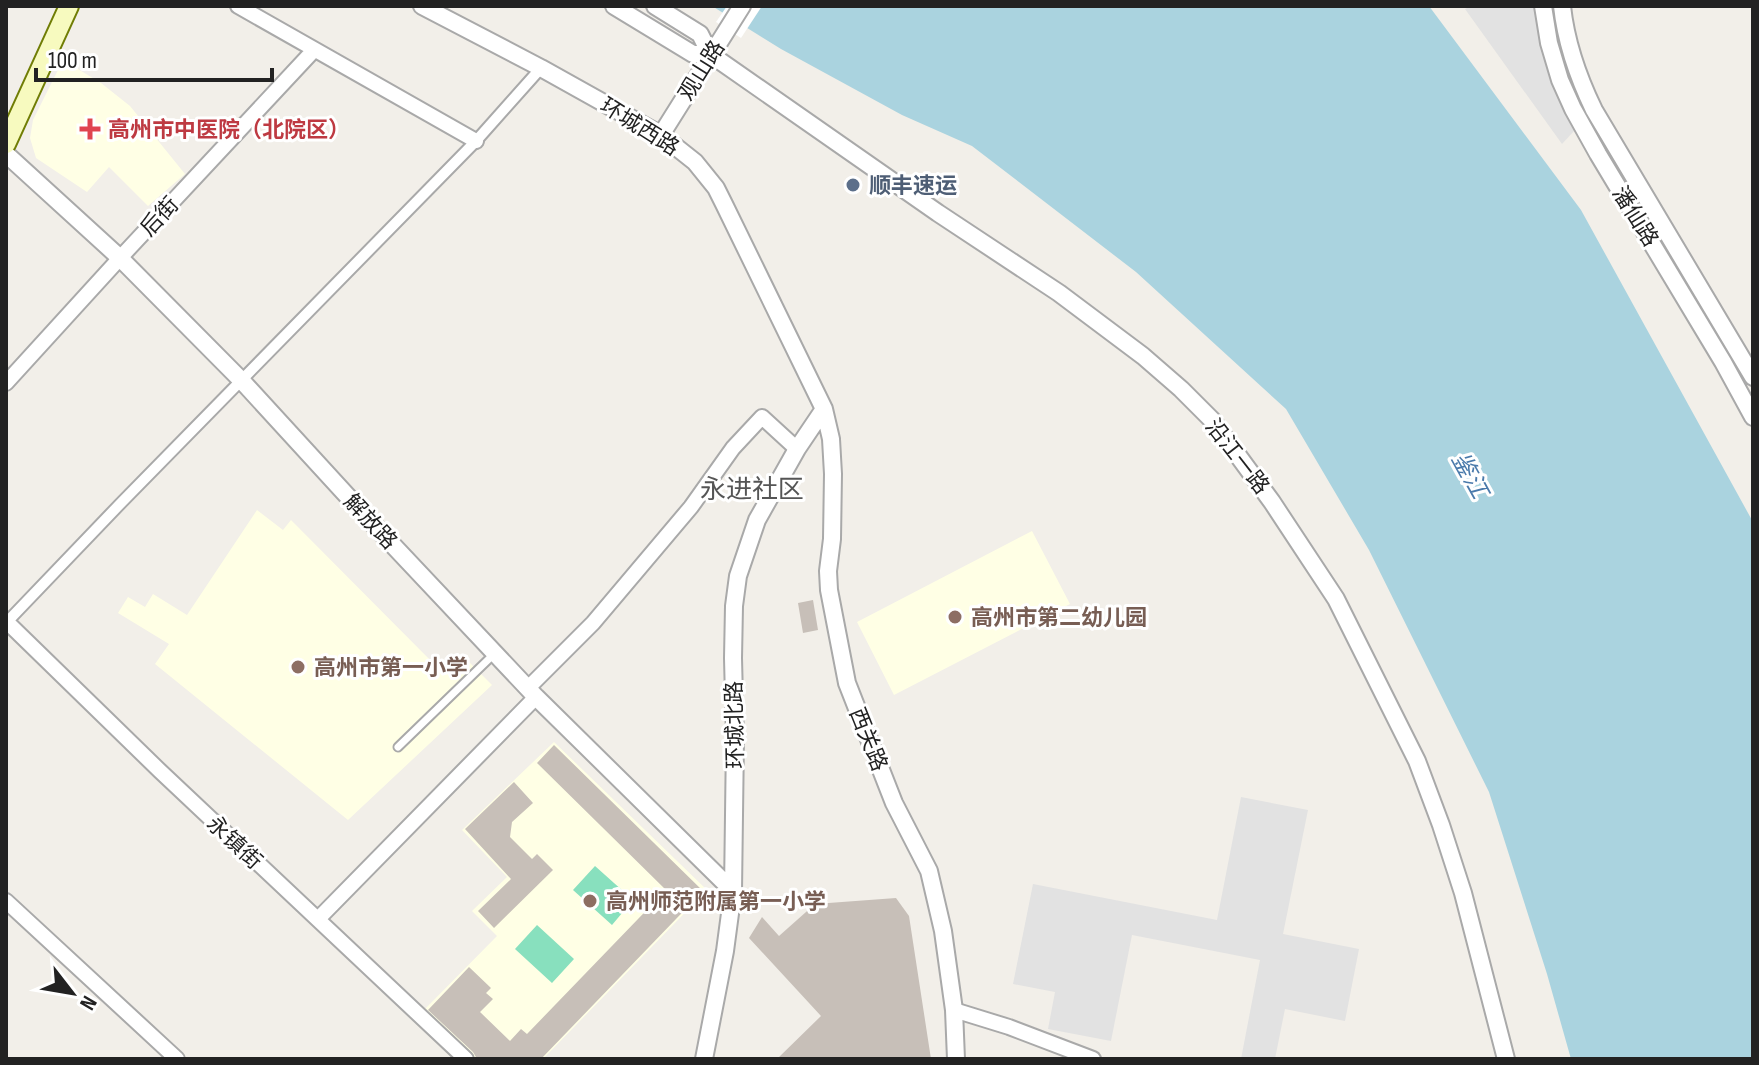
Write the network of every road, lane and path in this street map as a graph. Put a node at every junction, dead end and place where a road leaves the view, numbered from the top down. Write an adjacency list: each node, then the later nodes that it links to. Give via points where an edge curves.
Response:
1 (69, 6): 14 (main road)
2 (238, 6): 9 (street)
3 (422, 6): 11 (street, 环城西路)
4 (614, 6): 10 (street, via 693,54)
5 (655, 6): 10 (street, via 700,34)
6 (742, 6): 10 (street, 观山路)
7 (1543, 6): 21 (street, 潘仙路, via 1549,43 1573,109)
8 (1562, 6): 17 (street, 潘仙路, via 1568,43 1594,110)
9 (314, 50): 13 (street); 16 (street, 后街)
10 (710, 54): 12 (street, 观山路); 36 (street, 沿江一路, via 1059,293 1143,356 1212,420 1336,599 1417,761 1463,893)
11 (541, 68): 12 (street, 环城西路); 13 (street)
12 (661, 135): 20 (street, 环城西路, via 695,162 716,188)
13 (476, 141): 18 (street)
14 (6, 144)
15 (6, 154): 16 (street, 解放路)
16 (120, 258): 18 (street, 解放路); 19 (street, 后街)
17 (1753, 377)
18 (242, 381): 23 (street); 24 (street, 解放路)
19 (6, 383)
20 (824, 409): 22 (street, 环城北路); 30 (street, 西关路, via 833,474 829,590 847,683 894,803 929,871)
21 (1753, 417)
22 (797, 449): 25 (street, via 762,417); 27 (street, 环城北路, via 757,520 738,576)
23 (7, 623): 29 (street, 永镇街)
24 (495, 653): 25 (street, 解放路); 26 (lane)
25 (532, 692): 27 (street, 解放路); 29 (street)
26 (398, 747)
27 (733, 891): 33 (street, 环城北路)
28 (6, 901): 31 (street)
29 (318, 919): 32 (street, 永镇街)
30 (954, 1010): 34 (street, 西关路); 35 (street)
31 (177, 1059)
32 (466, 1059)
33 (704, 1059)
34 (956, 1059)
35 (1093, 1059)
36 (1506, 1059)

